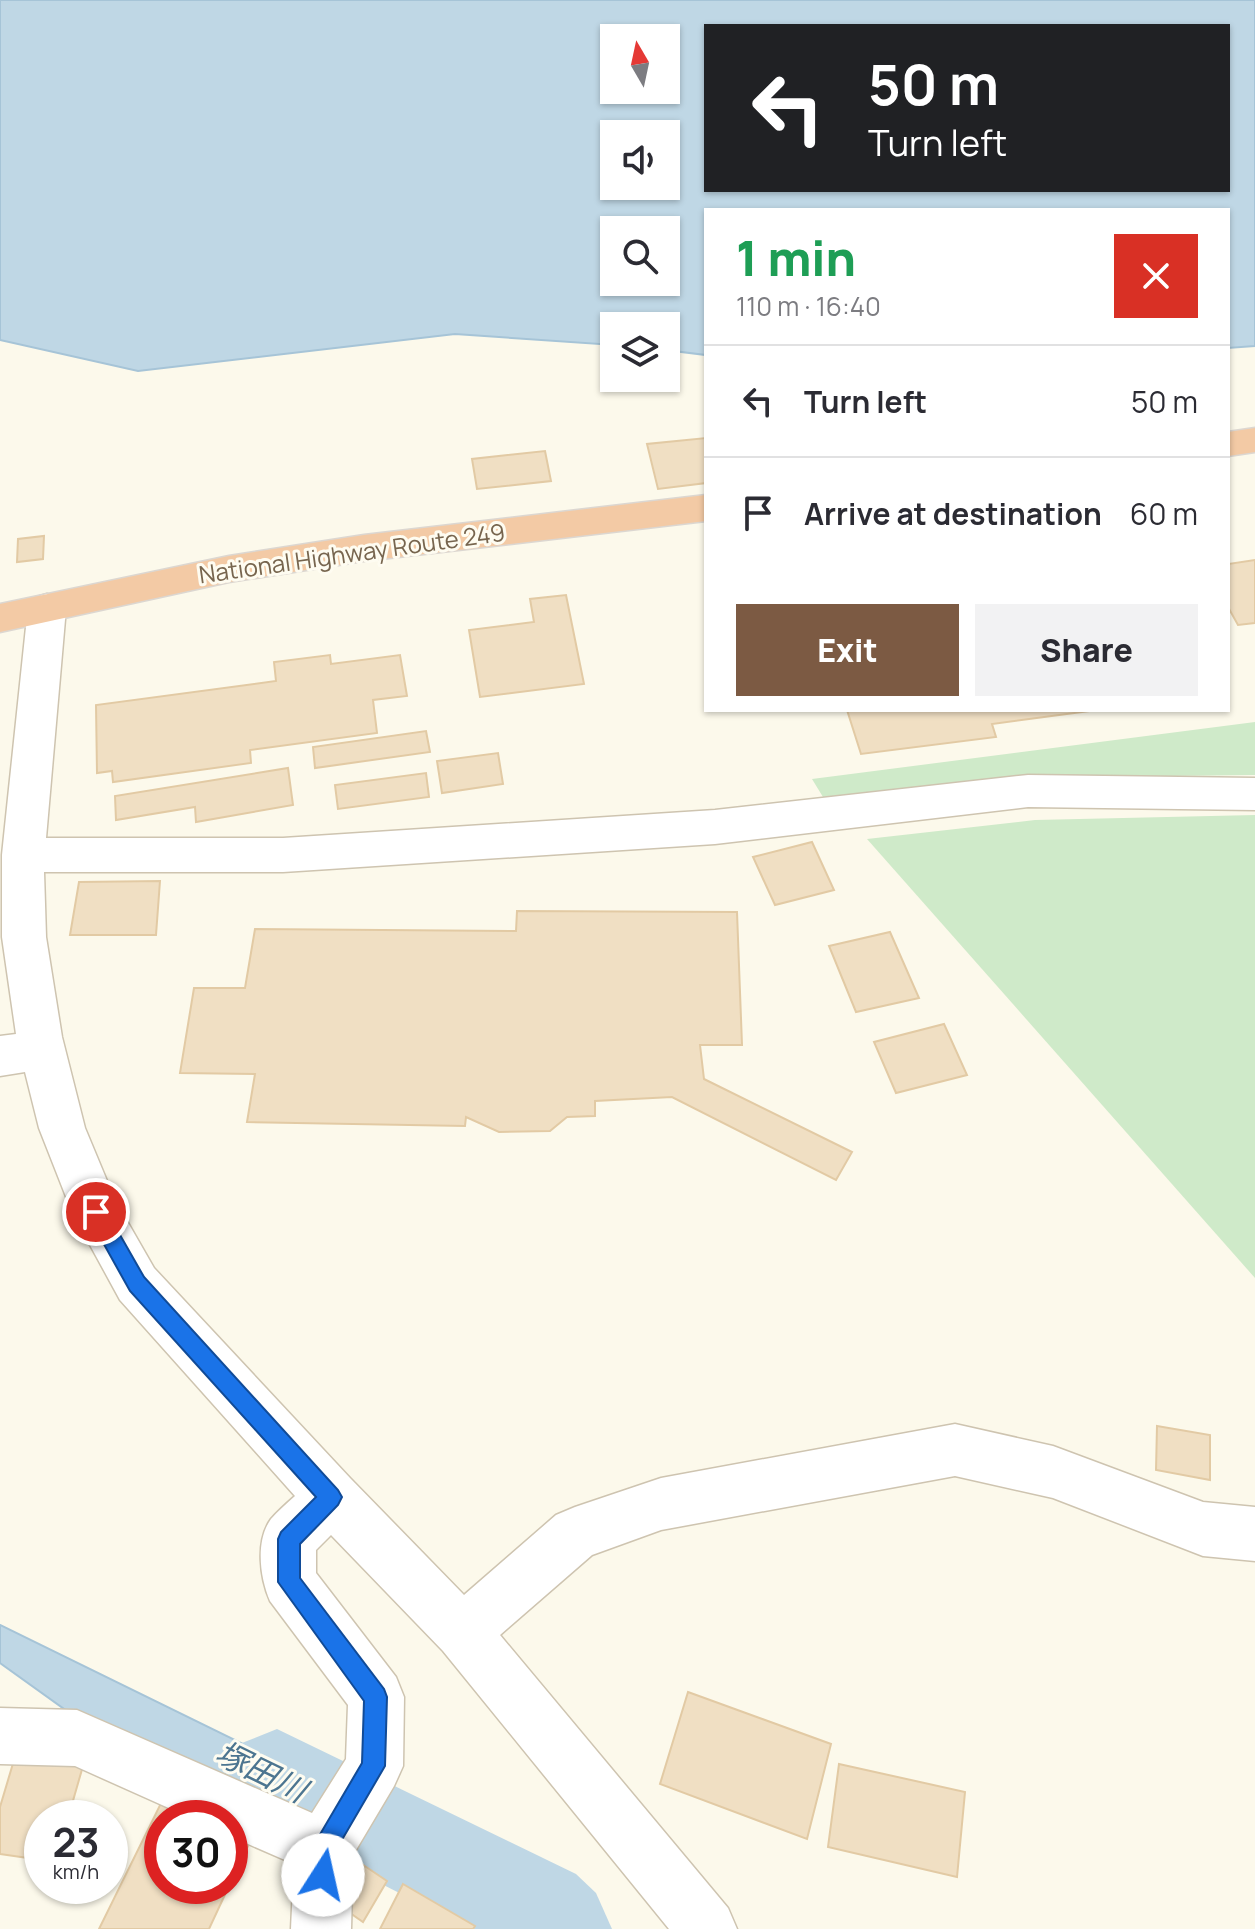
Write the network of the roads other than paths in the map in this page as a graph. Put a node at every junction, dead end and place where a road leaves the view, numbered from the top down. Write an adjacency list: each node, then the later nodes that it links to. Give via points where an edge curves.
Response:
1 (1255, 440): 2 (highway)
2 (1230, 444)
3 (704, 508): 4 (highway, National Highway Route 249, via 364,548 229,569)
4 (47, 608): 5 (highway, National Highway Route 249); 7 (street)
5 (0, 618)
6 (1255, 794): 7 (street, via 1028,791 715,827 283,855)
7 (23, 855): 8 (street)
8 (21, 1053): 9 (street, via 62,1128 96,1212 137,1284)
9 (331, 1497): 11 (street); 13 (street, via 289,1539 289,1582 376,1697 374,1766)
10 (1255, 1534): 11 (street, via 1203,1529 1053,1472 955,1450 661,1504 575,1534)
11 (462, 1632): 15 (street)
12 (0, 1736): 13 (street, via 77,1738)
13 (328, 1839): 14 (street)
14 (321, 1929)
15 (707, 1929)

